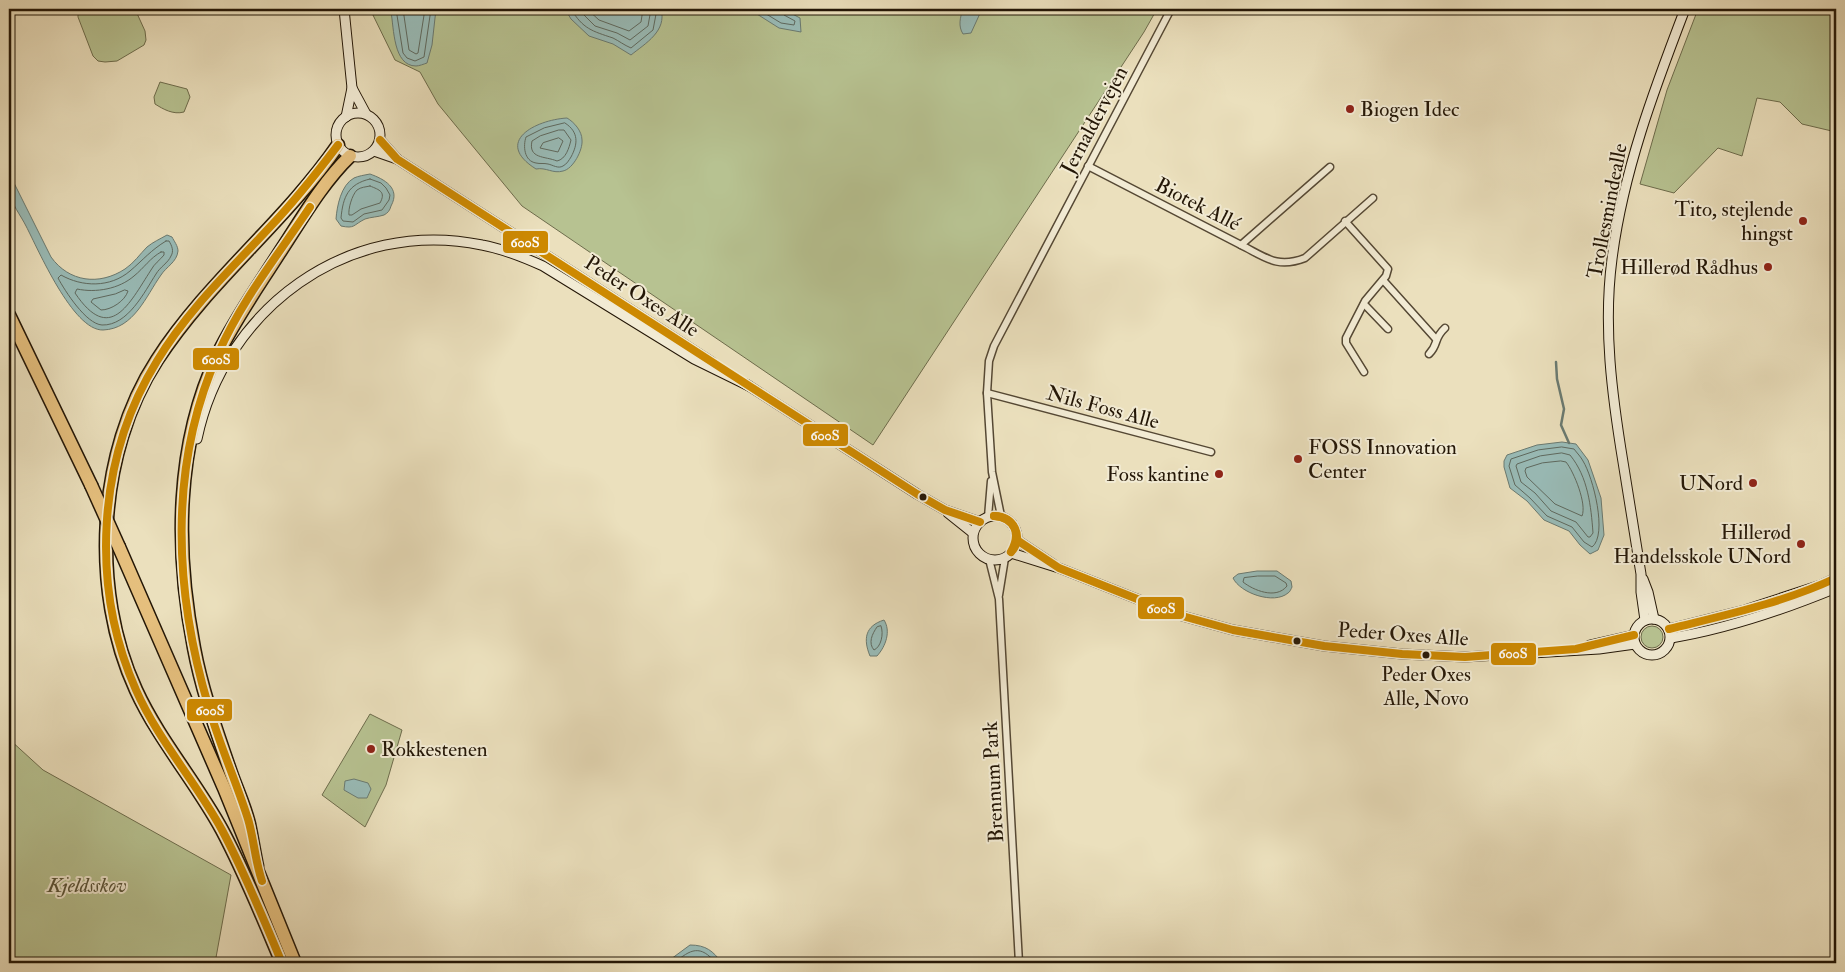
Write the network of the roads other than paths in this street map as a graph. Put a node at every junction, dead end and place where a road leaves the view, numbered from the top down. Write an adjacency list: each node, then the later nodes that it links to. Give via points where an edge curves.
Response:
1 (344, 9): 4 (street)
2 (1171, 9): 12 (street, Jernaldervejen)
3 (1685, 9): 42 (street, Trollesmindealle, via 1639,134 1612,259 1609,309 1611,376 1641,592)
4 (352, 88): 5 (street); 6 (street)
5 (366, 114): 6 (street); 7 (street, via 378,124)
6 (346, 117): 8 (street, via 337,129)
7 (380, 140): 9 (street); 11 (street, Peder Oxes Alle)
8 (338, 145): 10 (street); 46 (highway, via 319,172 191,314 155,363 120,445 106,518 107,581 112,619 135,689 221,828)
9 (374, 151): 10 (street, via 362,157); 11 (street, Peder Oxes Alle)
10 (350, 156): 41 (highway, via 336,170 239,316 218,354 204,390 192,431 184,478 183,568)
11 (398, 159): 25 (street, Peder Oxes Alle)
12 (1088, 166): 16 (street, Biotek Allé); 26 (street, Jernaldervejen, via 994,346)
13 (1330, 167): 16 (street, Biotek Allé)
14 (1373, 198): 15 (street)
15 (1345, 221): 16 (street, via 1306,258 1294,262 1276,262); 17 (street, via 1388,267)
16 (1241, 245)
17 (1383, 280): 18 (street); 22 (street)
18 (1364, 304): 21 (street); 24 (street, via 1346,338 1346,344)
19 (9, 316): 45 (highway, bridge, via 119,547)
20 (1445, 328): 22 (street)
21 (1388, 329)
22 (1436, 339): 23 (street)
23 (1429, 354)
24 (1364, 372)
25 (749, 386): 29 (street, Peder Oxes Alle); 41 (street, via 694,359 543,266 503,250 460,241 417,241 383,246 339,260 298,283 262,313 225,363 211,391 201,420 189,481)
26 (986, 393): 27 (street, Nils Foss Alle); 28 (street, Jernaldervejen)
27 (1211, 452)
28 (992, 472): 30 (street, Jernaldervejen); 31 (street, Jernaldervejen)
29 (944, 510): 32 (street, Peder Oxes Alle); 33 (street, Peder Oxes Alle)
30 (1001, 516): 31 (street); 34 (street, via 1013,525)
31 (988, 517): 32 (street)
32 (980, 522): 33 (street)
33 (973, 533): 36 (street, via 976,549)
34 (1017, 540): 35 (street); 37 (street, Peder Oxes Alle)
35 (1008, 555): 36 (street); 37 (street, Peder Oxes Alle); 40 (street, Brennum Park)
36 (989, 559): 40 (street, Brennum Park)
37 (1059, 568): 44 (street, Peder Oxes Alle, via 1175,614 1233,630 1293,641 1402,654 1465,656 1576,649)
38 (1836, 578): 43 (street)
39 (1836, 588): 43 (street, via 1746,620 1689,635)
40 (999, 599): 48 (street, Brennum Park)
41 (187, 609): 45 (highway, via 204,694 249,823)
42 (1649, 619): 43 (street, via 1665,624); 44 (street, via 1636,628)
43 (1670, 633): 44 (street, via 1667,648 1658,655 1647,655 1638,649)
44 (1634, 639)
45 (256, 866): 47 (highway)
46 (282, 963)
47 (295, 963)
48 (1019, 963)

